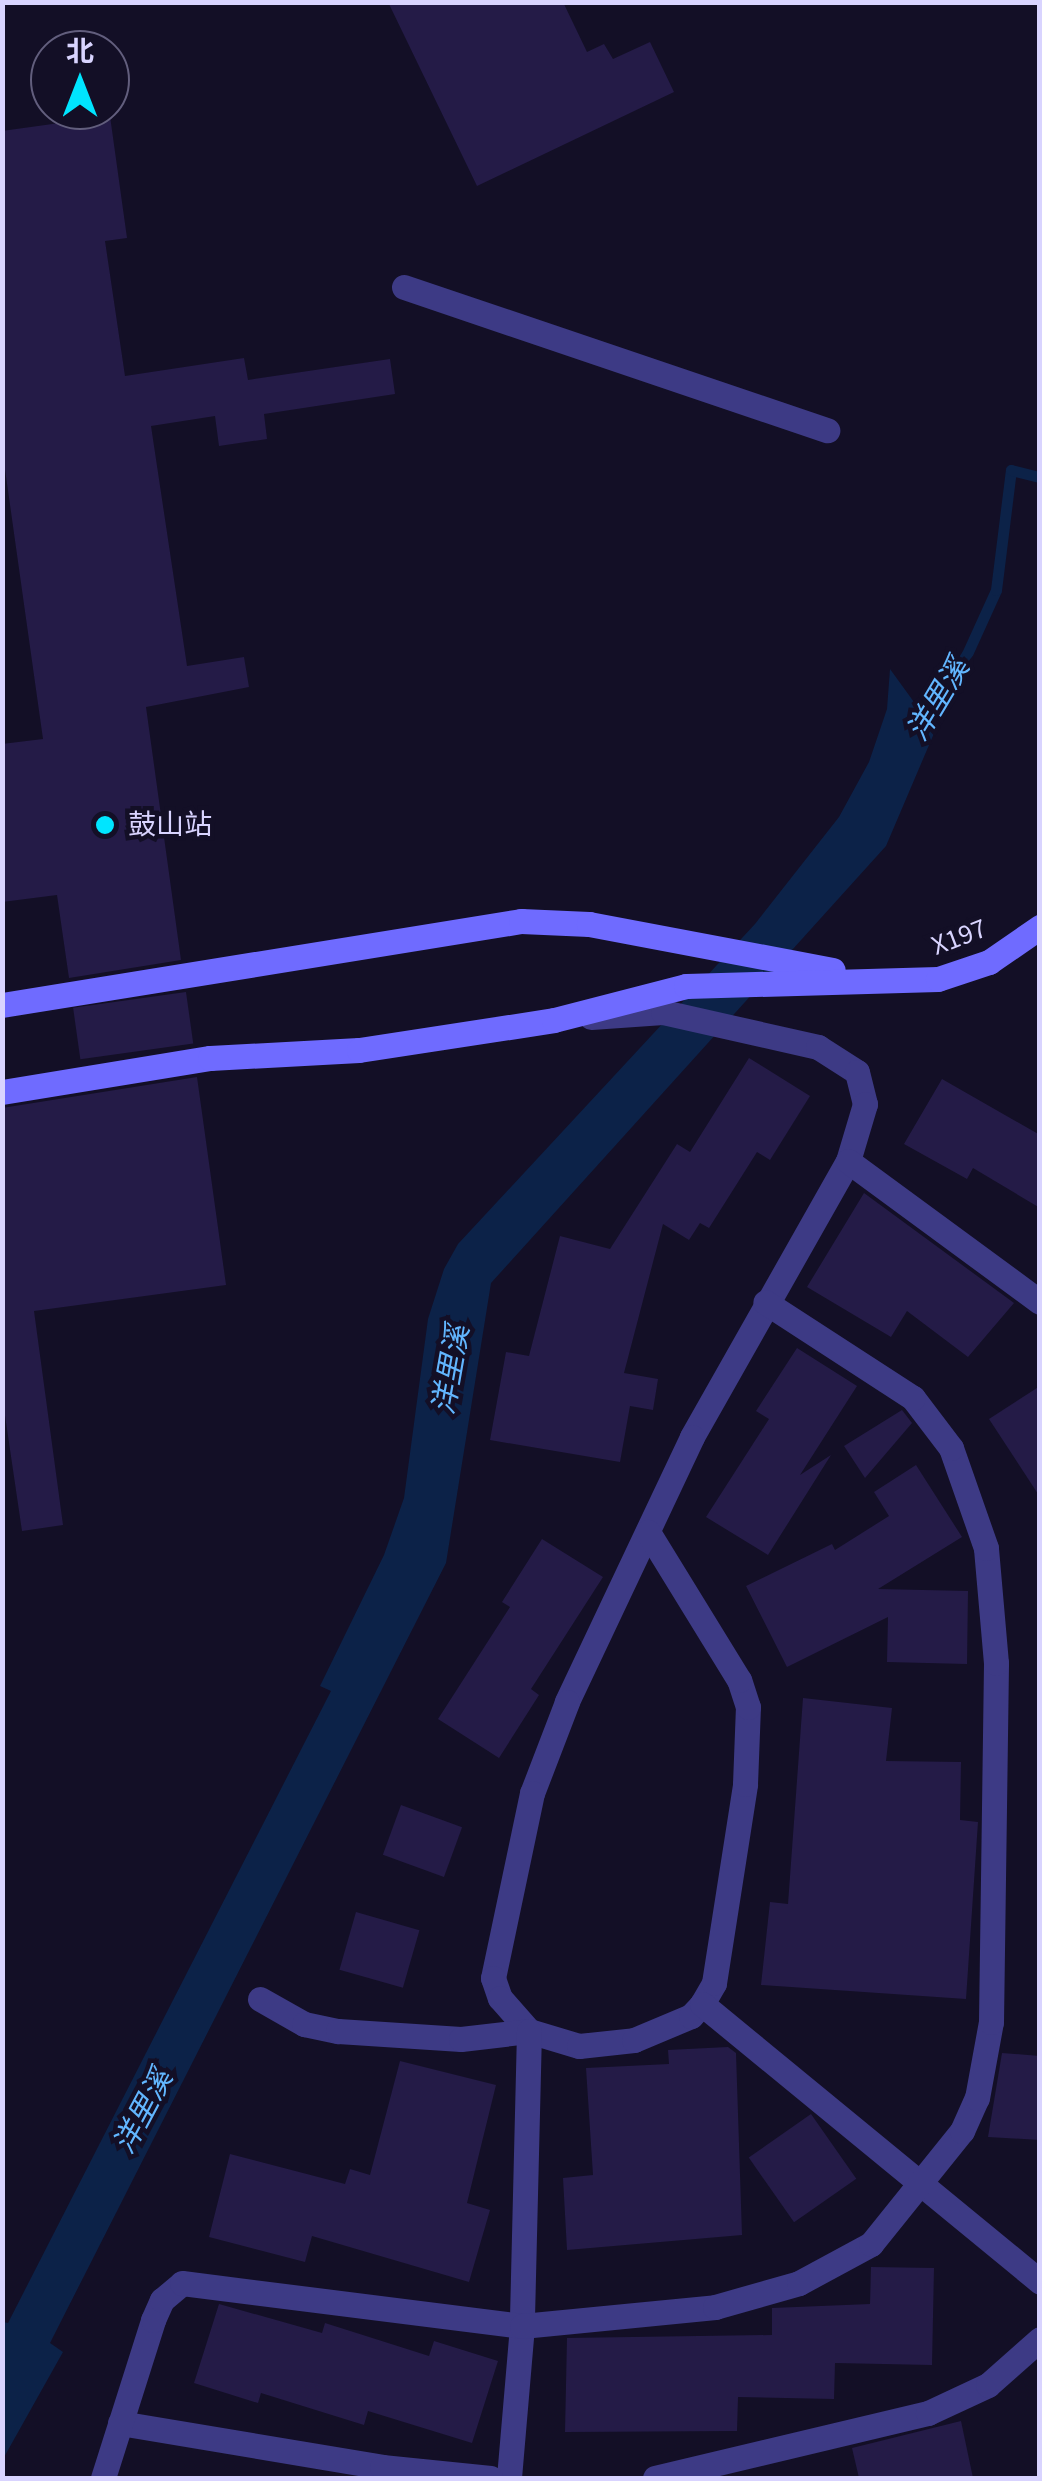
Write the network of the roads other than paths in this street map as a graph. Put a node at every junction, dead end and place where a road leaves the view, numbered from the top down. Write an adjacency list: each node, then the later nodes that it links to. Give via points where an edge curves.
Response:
1 (404, 286): 2 (street)
2 (827, 430)
3 (1040, 928): 4 (main road, X197 / X197, via 966,973 892,984)
4 (807, 973): 5 (main road, via 723,946 556,920 521,921); 6 (main road, via 686,986)
5 (2, 1005)
6 (554, 1020): 7 (main road, via 359,1050 210,1058); 8 (street, via 663,1012 833,1053 857,1072 865,1104)
7 (2, 1092)
8 (848, 1160): 9 (street); 10 (street)
9 (765, 1302): 11 (street); 15 (street, via 912,1398 951,1448 986,1548 996,1663 990,2022 976,2098)
10 (1040, 1302)
11 (648, 1532): 13 (street, via 740,1680 748,1707 745,1784 714,1983); 14 (street, via 532,1793 493,1955 500,1998)
12 (260, 2000): 14 (street, via 304,2024 338,2031 461,2039)
13 (702, 2004): 14 (street, via 663,2029 600,2046); 15 (street)
14 (529, 2031): 17 (street)
15 (924, 2186): 16 (street); 17 (street, via 871,2244 799,2283 664,2317)
16 (1040, 2282)
17 (522, 2326): 19 (street, via 182,2284 162,2300); 22 (street)
18 (1040, 2339): 23 (street, via 988,2386 928,2413)
19 (120, 2422): 20 (street); 21 (street, via 382,2467)
20 (103, 2478)
21 (490, 2478)
22 (510, 2478)
23 (655, 2478)

